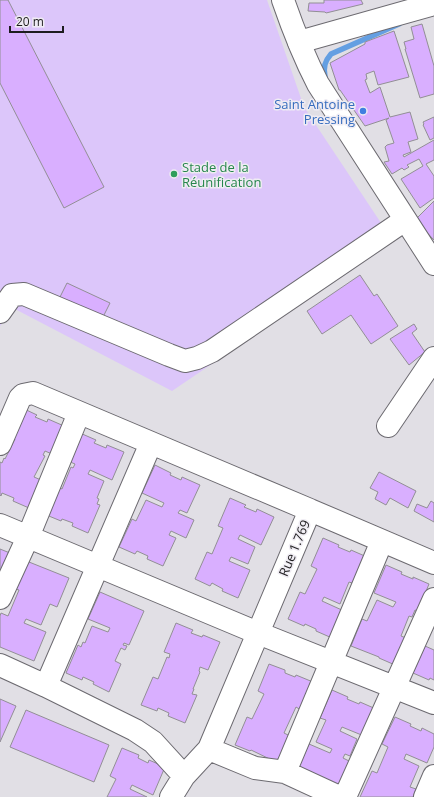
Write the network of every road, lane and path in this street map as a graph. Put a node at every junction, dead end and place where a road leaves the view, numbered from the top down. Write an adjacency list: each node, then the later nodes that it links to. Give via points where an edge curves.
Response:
1 (283, 0): 3 (street)
2 (434, 4): 3 (street)
3 (298, 42): 4 (street, via 318,84)
4 (405, 220): 5 (street); 6 (street, via 212,351 197,358 185,360 169,355 24,294 12,295)
5 (434, 264)
6 (0, 312)
7 (434, 358): 9 (street)
8 (79, 413): 10 (street, Rue 1.769); 11 (street, Rue 1.769, via 33,393 23,395); 14 (street)
9 (388, 426)
10 (151, 443): 12 (street, Rue 1.769); 17 (street)
11 (0, 444)
12 (310, 510): 15 (street); 20 (street, Rue 1.769)
13 (0, 525): 14 (street)
14 (28, 537): 17 (street); 18 (street)
15 (382, 541): 16 (street); 21 (street)
16 (434, 563)
17 (98, 566): 20 (street); 23 (street)
18 (0, 598)
19 (434, 599): 24 (street)
20 (258, 633): 21 (street); 26 (street, Rue 1.769)
21 (331, 663): 24 (street); 27 (street)
22 (0, 665): 23 (street)
23 (46, 686): 28 (street, via 141,734 153,742)
24 (395, 688): 25 (street); 32 (street)
25 (434, 704)
26 (209, 749): 27 (street, via 255,768); 28 (street, Rue 1.769)
27 (285, 772): 31 (street)
28 (184, 776): 30 (street, Rue 1.769)
29 (434, 776): 33 (street)
30 (171, 797)
31 (340, 797)
32 (345, 797)
33 (425, 797)

